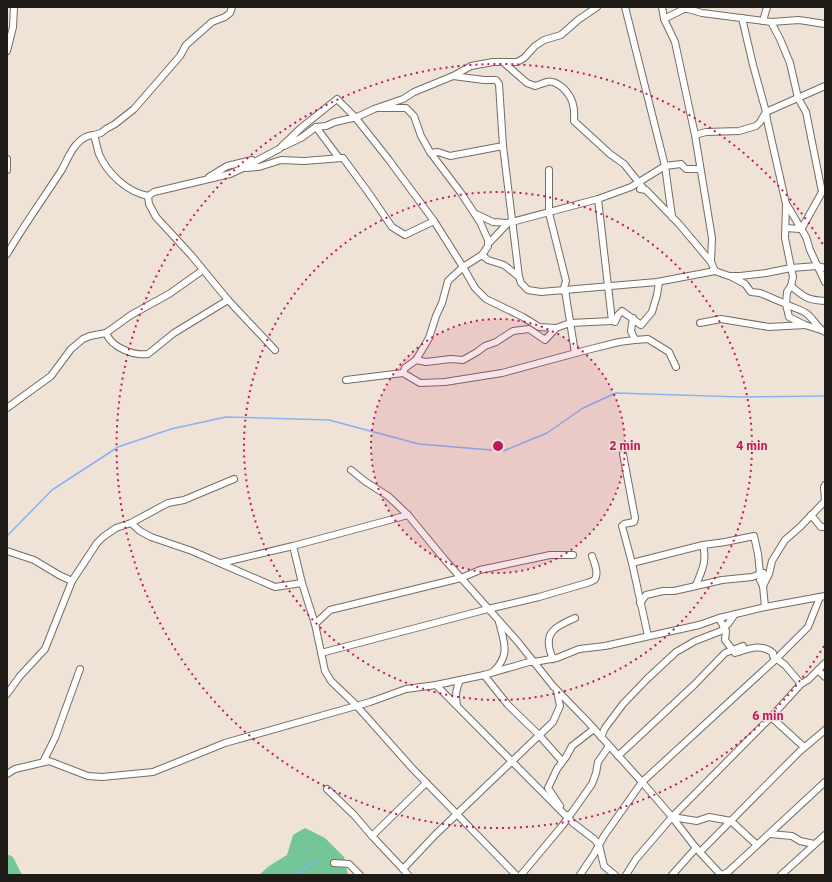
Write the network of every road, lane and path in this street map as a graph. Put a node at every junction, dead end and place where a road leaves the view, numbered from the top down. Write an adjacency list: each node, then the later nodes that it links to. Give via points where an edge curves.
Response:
1 (14, 7): 12 (street, via 13,27)
2 (232, 7): 21 (street, via 230,13 212,22 186,45 180,56 134,108 115,124)
3 (598, 7): 13 (street, via 561,35 544,40 535,46 521,60)
4 (626, 7): 29 (street)
5 (662, 7): 8 (street)
6 (767, 7): 9 (street)
7 (742, 18): 8 (street, via 684,9); 9 (street); 18 (street)
8 (664, 19): 22 (street, via 675,42)
9 (763, 21): 10 (street)
10 (771, 22): 11 (street, via 799,20); 16 (street, via 790,63)
11 (825, 24)
12 (7, 50)
13 (503, 62): 14 (street, via 476,64); 35 (street, via 527,83 535,86 548,81 553,82 568,92 576,113 574,121 624,164)
14 (453, 76): 17 (street); 23 (street, via 498,82)
15 (825, 86): 16 (street)
16 (798, 98): 18 (street); 38 (street, via 810,124)
17 (380, 108): 19 (street); 25 (street, via 406,108 412,113)
18 (766, 112): 22 (street, via 756,126 739,131); 41 (street)
19 (355, 118): 20 (street); 24 (street, via 336,99); 45 (street)
20 (316, 127): 24 (street); 27 (street, via 339,158)
21 (94, 135): 39 (street, via 100,157 114,176 133,190); 50 (street, via 82,139 70,152 62,170)
22 (694, 135): 31 (street)
23 (502, 146): 25 (street, via 450,156); 46 (street)
24 (279, 149): 26 (street)
25 (431, 152): 42 (street)
26 (260, 158): 30 (street); 34 (street, via 227,166)
27 (343, 158): 30 (street, via 281,160 259,167); 45 (street, via 392,227 402,234 408,234)
28 (7, 159): 32 (street)
29 (666, 166): 31 (street, via 681,164 686,169); 35 (street); 44 (street)
30 (243, 168): 34 (street, via 230,174)
31 (700, 169): 52 (street, via 712,238)
32 (7, 170)
33 (549, 170): 43 (street)
34 (206, 178): 39 (street, via 154,192)
35 (638, 183): 36 (street); 37 (street)
36 (631, 186): 37 (street); 40 (street)
37 (644, 189): 44 (street)
38 (823, 191): 48 (street)
39 (148, 196): 57 (street, via 156,217)
40 (598, 199): 43 (street); 64 (street)
41 (786, 204): 47 (street); 48 (street)
42 (474, 213): 46 (street, via 494,222); 49 (street)
43 (549, 213): 46 (street); 65 (street, via 566,281)
44 (672, 217): 52 (street)
45 (434, 221): 54 (street)
46 (510, 223): 49 (street); 60 (street)
47 (786, 228): 48 (street); 55 (street, via 785,238)
48 (800, 229): 53 (street)
49 (489, 243): 51 (street)
50 (7, 254)
51 (482, 255): 54 (street); 60 (street, via 488,260 504,265)
52 (711, 262): 58 (street)
53 (818, 266): 55 (street); 56 (street); 62 (street)
54 (463, 267): 74 (street, via 475,288 486,299 539,327); 80 (street, via 448,281 429,338)
55 (791, 268): 59 (street); 63 (street)
56 (825, 268)
57 (204, 270): 66 (street); 76 (street)
58 (715, 271): 59 (street); 61 (street)
59 (729, 276): 68 (street, via 746,284 751,292)
60 (519, 277): 65 (street, via 521,283 533,292)
61 (659, 282): 64 (street); 69 (street, via 652,312 641,325)
62 (825, 282)
63 (791, 286): 67 (street, via 806,298 814,301); 68 (street, via 787,292)
64 (607, 287): 65 (street); 70 (street)
65 (564, 290): 71 (street)
66 (228, 300): 76 (street, via 174,333 148,354 120,348 111,342); 78 (street)
67 (825, 300)
68 (786, 304): 73 (street, via 789,317); 75 (street, via 805,312)
69 (633, 318): 70 (street, via 622,310 615,322); 77 (street, via 631,331)
70 (612, 321): 71 (street)
71 (570, 323): 74 (street); 79 (street)
72 (700, 323): 73 (street, via 721,319 769,327)
73 (805, 325): 75 (street)
74 (556, 328): 80 (street, via 545,340 529,329 513,331 463,360)
75 (823, 332)
76 (106, 333): 84 (street, via 83,339 71,349 51,376)
77 (635, 340): 79 (street); 81 (street, via 648,339 669,352)
78 (275, 350)
79 (575, 353): 82 (street, via 502,373 445,382 420,383)
80 (416, 360): 82 (street, via 405,368)
81 (676, 367)
82 (403, 373): 83 (street)
83 (346, 380)
84 (7, 408)
85 (624, 454): 98 (street, via 635,520 622,526)
86 (351, 470): 89 (street, via 388,496)
87 (234, 479): 91 (street, via 168,504)
88 (825, 485): 90 (street, via 825,502)
89 (408, 515): 94 (street); 101 (street)
90 (811, 515): 92 (street); 105 (street, via 785,540 772,561 770,574)
91 (131, 523): 99 (street, via 151,537); 102 (street, via 116,528 97,543)
92 (825, 528)
93 (703, 545): 98 (street); 100 (street, via 754,536 760,573); 104 (street, via 704,563)
94 (293, 546): 99 (street); 103 (street)
95 (7, 551): 102 (street, via 34,560)
96 (573, 555): 101 (street, via 550,555 480,570)
97 (592, 556): 109 (street, via 596,569 593,581)
98 (632, 563): 107 (street)
99 (221, 564): 103 (street, via 275,586)
100 (764, 573): 104 (street); 105 (street, via 760,580)
101 (461, 578): 109 (street); 114 (street, via 330,610)
102 (72, 581): 133 (street, via 46,649)
103 (302, 583): 114 (street)
104 (696, 585): 107 (street, via 646,595)
105 (763, 586): 108 (street)
106 (822, 596): 108 (street); 120 (street, via 808,628)
107 (640, 603): 116 (street)
108 (765, 607): 110 (street)
109 (488, 609): 113 (street); 119 (street)
110 (735, 614): 112 (street); 115 (street)
111 (575, 618): 121 (street, via 554,629 548,643)
112 (719, 618): 115 (street); 116 (street)
113 (498, 620): 122 (street); 126 (street, via 505,646 504,655 502,662)
114 (315, 624): 119 (street)
115 (724, 628): 118 (street, via 725,640); 142 (street, via 676,652 623,704)
116 (648, 636): 121 (street, via 580,649)
117 (743, 646): 118 (street)
118 (732, 649): 120 (street, via 735,653 755,647 761,648 770,651); 145 (street, via 717,660)
119 (320, 653): 134 (street, via 331,681)
120 (776, 658): 130 (street); 150 (street)
121 (553, 659): 122 (street)
122 (534, 662): 126 (street); 132 (street)
123 (825, 663): 125 (street)
124 (80, 669): 148 (street, via 55,738)
125 (818, 670): 128 (street); 130 (street)
126 (491, 673): 127 (street)
127 (484, 675): 129 (street); 141 (street, via 508,705)
128 (825, 677)
129 (460, 680): 131 (street); 135 (street, via 455,698)
130 (801, 684): 138 (street)
131 (436, 685): 134 (street, via 410,688); 135 (street)
132 (557, 691): 136 (street); 137 (street, via 560,706)
133 (7, 694)
134 (356, 705): 148 (street, via 225,743 153,772 88,776 51,761); 152 (street)
135 (457, 707): 146 (street)
136 (572, 708): 137 (street); 139 (street)
137 (558, 711): 141 (street, via 553,722)
138 (771, 717): 144 (street); 155 (street)
139 (594, 729): 142 (street); 147 (street, via 576,742)
140 (825, 730): 144 (street)
141 (539, 735): 146 (street); 147 (street)
142 (601, 737): 143 (street)
143 (609, 746): 145 (street); 156 (street, via 598,762 592,784)
144 (804, 747): 157 (street)
145 (618, 756): 150 (street)
146 (511, 761): 154 (street); 156 (street)
147 (562, 761): 156 (street, via 548,788)
148 (43, 762): 149 (street, via 15,769)
149 (7, 774)
150 (642, 782): 155 (street); 162 (street)
151 (825, 782): 158 (street)
152 (426, 783): 154 (street); 160 (street)
153 (327, 789): 160 (street)
154 (457, 815): 166 (street); 169 (street)
155 (672, 817): 157 (street, via 697,821 709,817); 164 (street); 173 (street, via 636,859)
156 (568, 818): 162 (street); 170 (street)
157 (731, 821): 163 (street); 164 (street)
158 (770, 834): 161 (street, via 792,836 800,842); 163 (street)
159 (825, 835): 161 (street)
160 (372, 836): 166 (street)
161 (814, 844): 176 (street)
162 (599, 845): 171 (street); 172 (street, via 604,866)
163 (757, 845): 175 (street)
164 (698, 850): 174 (street); 175 (street)
165 (334, 863): 167 (street, via 349,864)
166 (403, 869): 168 (street)
167 (360, 875)
168 (408, 875)
169 (516, 875)
170 (521, 875)
171 (580, 875)
172 (615, 875)
173 (626, 875)
174 (672, 875)
175 (722, 875)
176 (781, 875)

